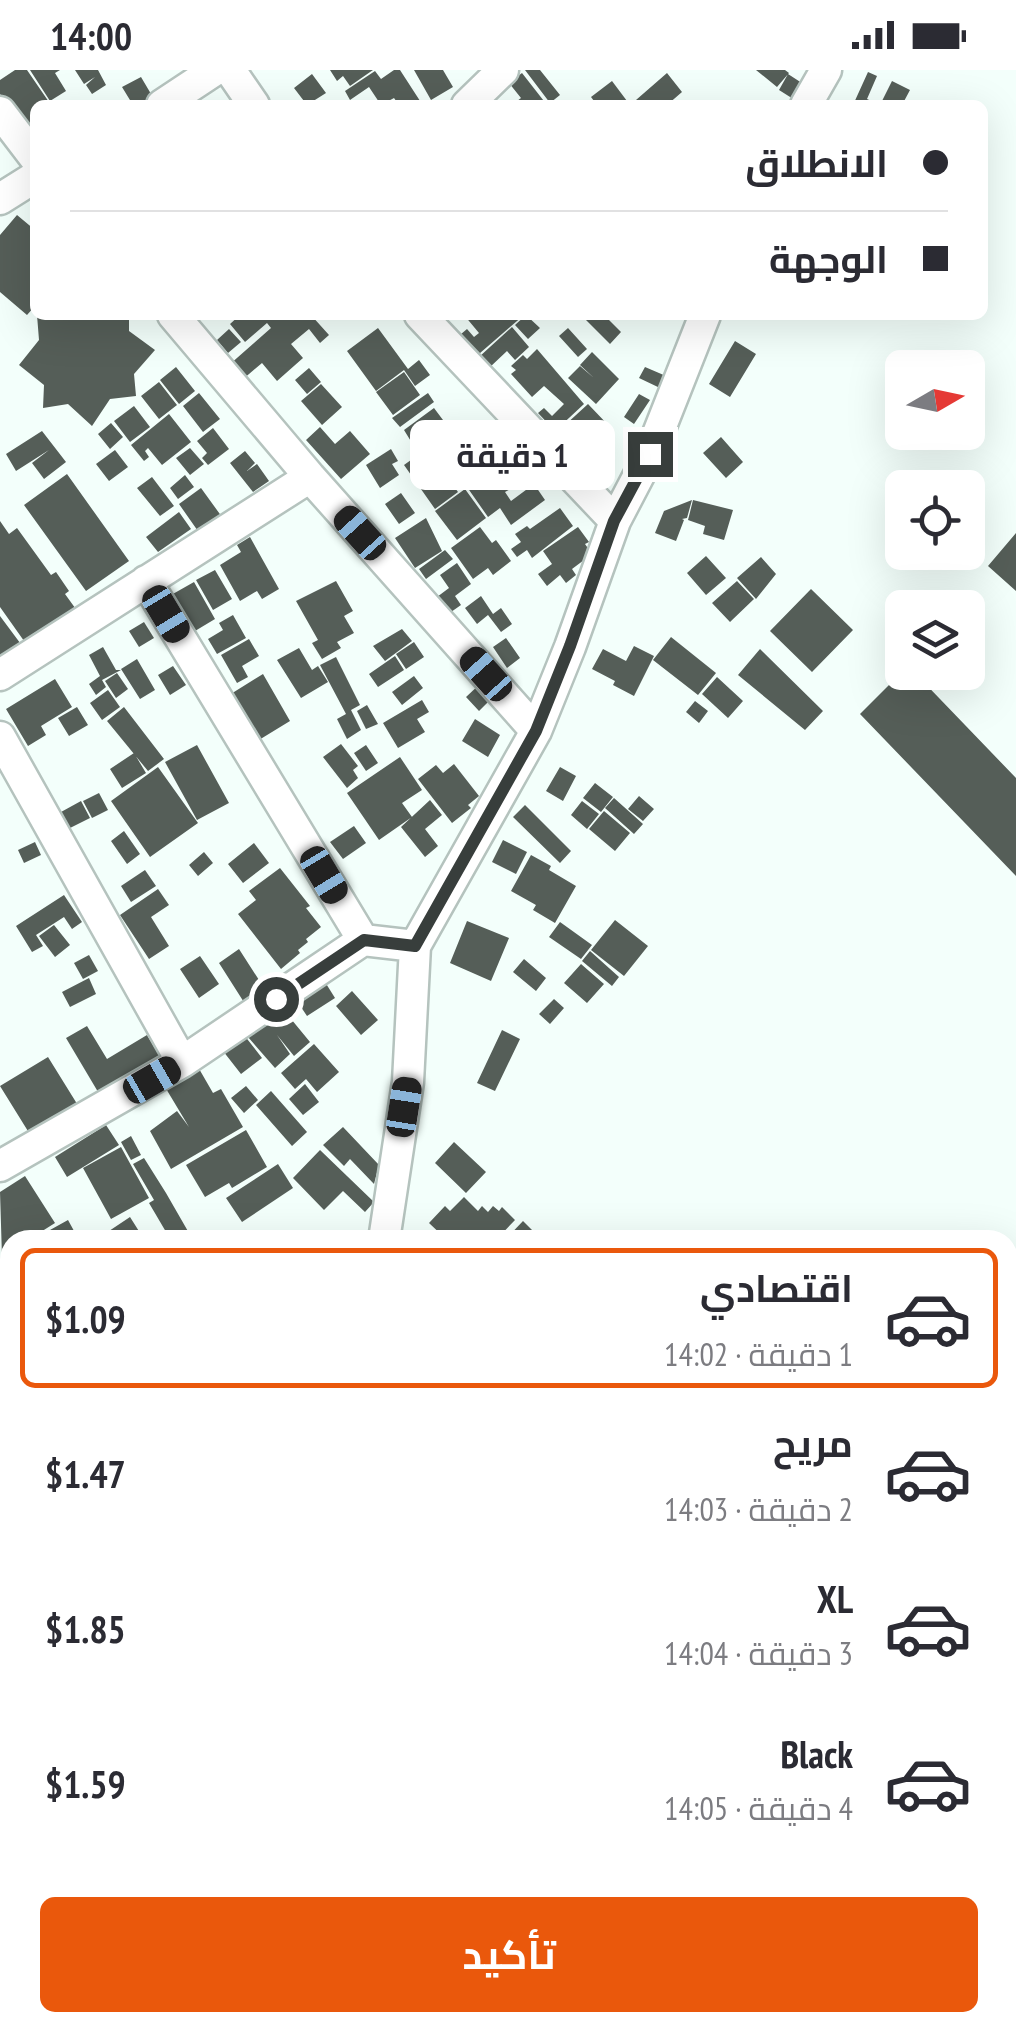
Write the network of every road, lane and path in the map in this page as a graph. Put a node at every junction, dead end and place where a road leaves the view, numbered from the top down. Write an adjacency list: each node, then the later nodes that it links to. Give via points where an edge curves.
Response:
1 (215, 70): 5 (street)
2 (230, 70): 6 (street)
3 (502, 70): 7 (street)
4 (826, 70): 8 (street)
5 (170, 100)
6 (251, 100)
7 (472, 100)
8 (809, 100)
9 (0, 112): 10 (street)
10 (30, 151)
11 (30, 180): 12 (street)
12 (0, 199)
13 (177, 320): 16 (street)
14 (425, 320): 17 (street)
15 (703, 320): 17 (street, via 650,454)
16 (310, 477): 18 (street); 20 (street)
17 (614, 521): 20 (street)
18 (146, 581): 19 (street); 22 (street)
19 (0, 675)
20 (536, 731): 23 (street)
21 (0, 737): 24 (street)
22 (364, 940): 23 (street); 24 (street)
23 (415, 946): 26 (street, via 408,1082)
24 (182, 1062): 25 (street)
25 (0, 1166)
26 (386, 1230)

